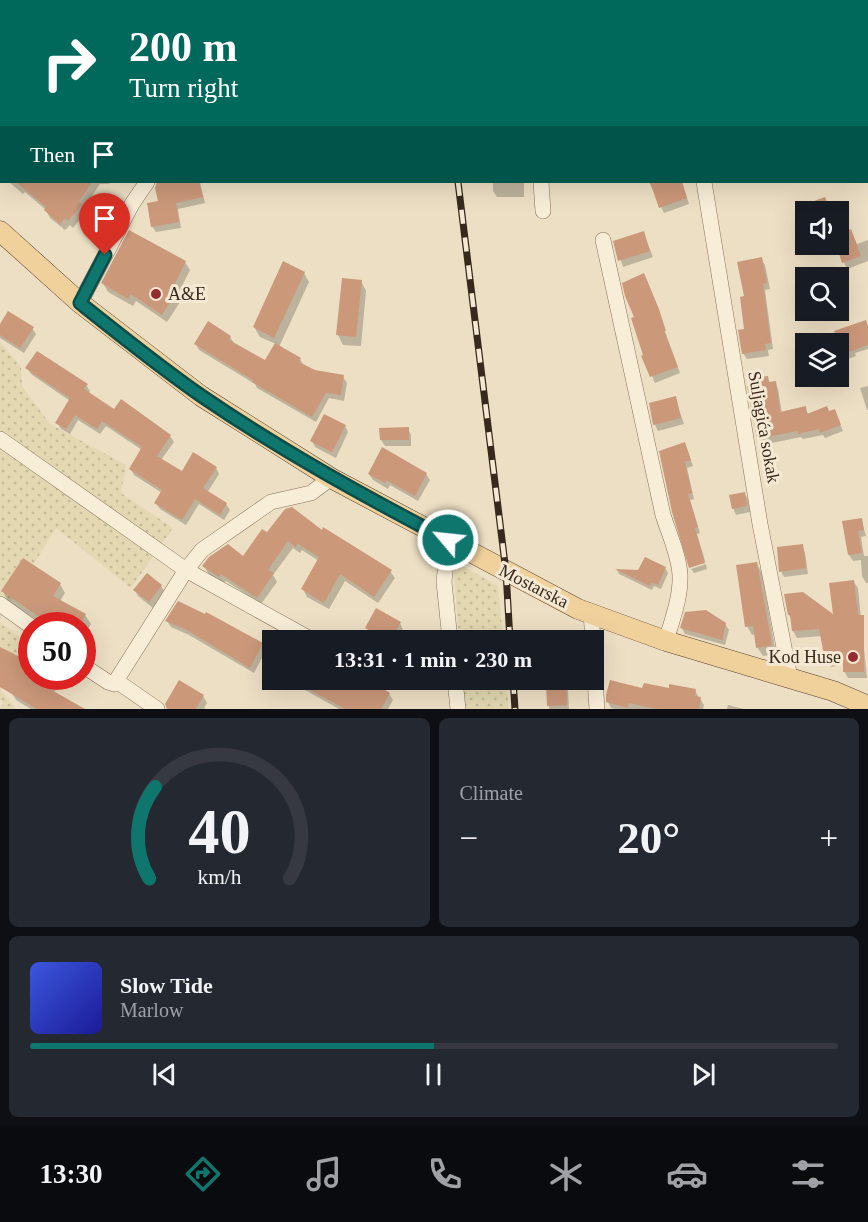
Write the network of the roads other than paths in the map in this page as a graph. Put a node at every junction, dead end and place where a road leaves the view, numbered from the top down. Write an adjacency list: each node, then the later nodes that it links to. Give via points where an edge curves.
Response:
1 (146, 183): 7 (street)
2 (541, 183): 4 (street)
3 (704, 183): 20 (street, Suljagića sokak, via 760,524)
4 (543, 211)
5 (0, 231): 7 (main road, Mostarska)
6 (603, 240): 18 (street, via 680,576)
7 (80, 303): 9 (main road, Mostarska, via 201,396)
8 (0, 439): 11 (street)
9 (331, 478): 10 (main road, Mostarska); 11 (street, via 311,493 271,502 202,550)
10 (448, 540): 13 (main road, Mostarska); 16 (street, via 444,582)
11 (186, 570): 15 (street); 21 (street)
12 (0, 604): 14 (street)
13 (591, 613): 17 (street); 18 (main road, Mostarska)
14 (18, 617)
15 (294, 630)
16 (449, 630)
17 (592, 630)
18 (666, 640): 20 (main road, Mostarska)
19 (96, 674): 21 (street, via 108,682)
20 (790, 678): 24 (main road, Mostarska)
21 (118, 682): 25 (street)
22 (456, 690): 26 (street)
23 (596, 690): 27 (street)
24 (868, 706)
25 (157, 709)
26 (458, 709)
27 (597, 709)

